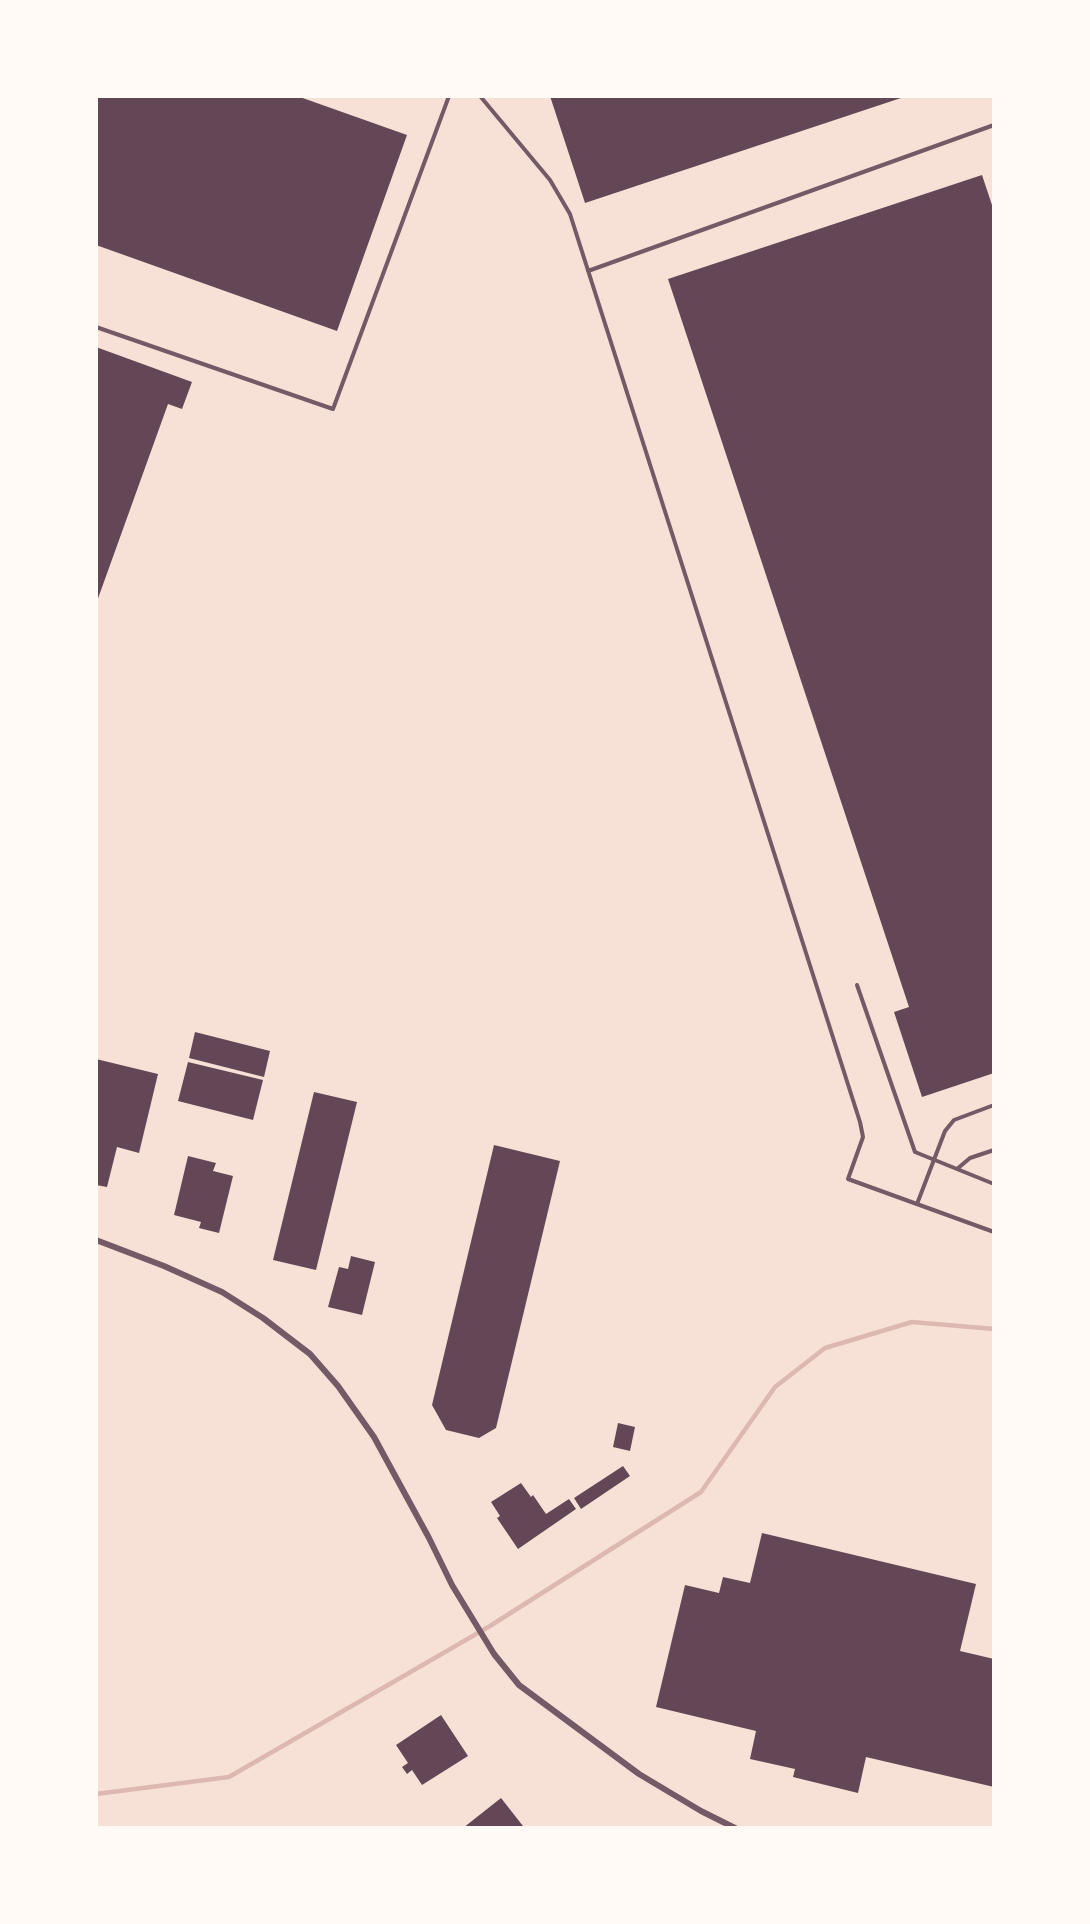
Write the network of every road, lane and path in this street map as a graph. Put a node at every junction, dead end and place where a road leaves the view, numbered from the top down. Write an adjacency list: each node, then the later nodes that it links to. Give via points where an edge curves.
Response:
1 (449, 96): 5 (lane, via 333,409)
2 (480, 96): 4 (lane, via 550,180 570,214)
3 (994, 125): 4 (lane)
4 (588, 271): 12 (lane, via 860,1122 863,1137 848,1179)
5 (96, 327)
6 (857, 984): 9 (lane, via 915,1152)
7 (994, 1105): 9 (lane, via 954,1120 945,1131)
8 (994, 1150): 10 (lane, via 970,1158)
9 (934, 1160): 10 (lane); 12 (lane)
10 (957, 1169): 11 (lane)
11 (994, 1184)
12 (917, 1204): 13 (lane)
13 (994, 1232)
14 (96, 1240): 15 (street, via 222,1292 310,1354 374,1437 452,1585 494,1654 519,1685 639,1774)
15 (735, 1828)

